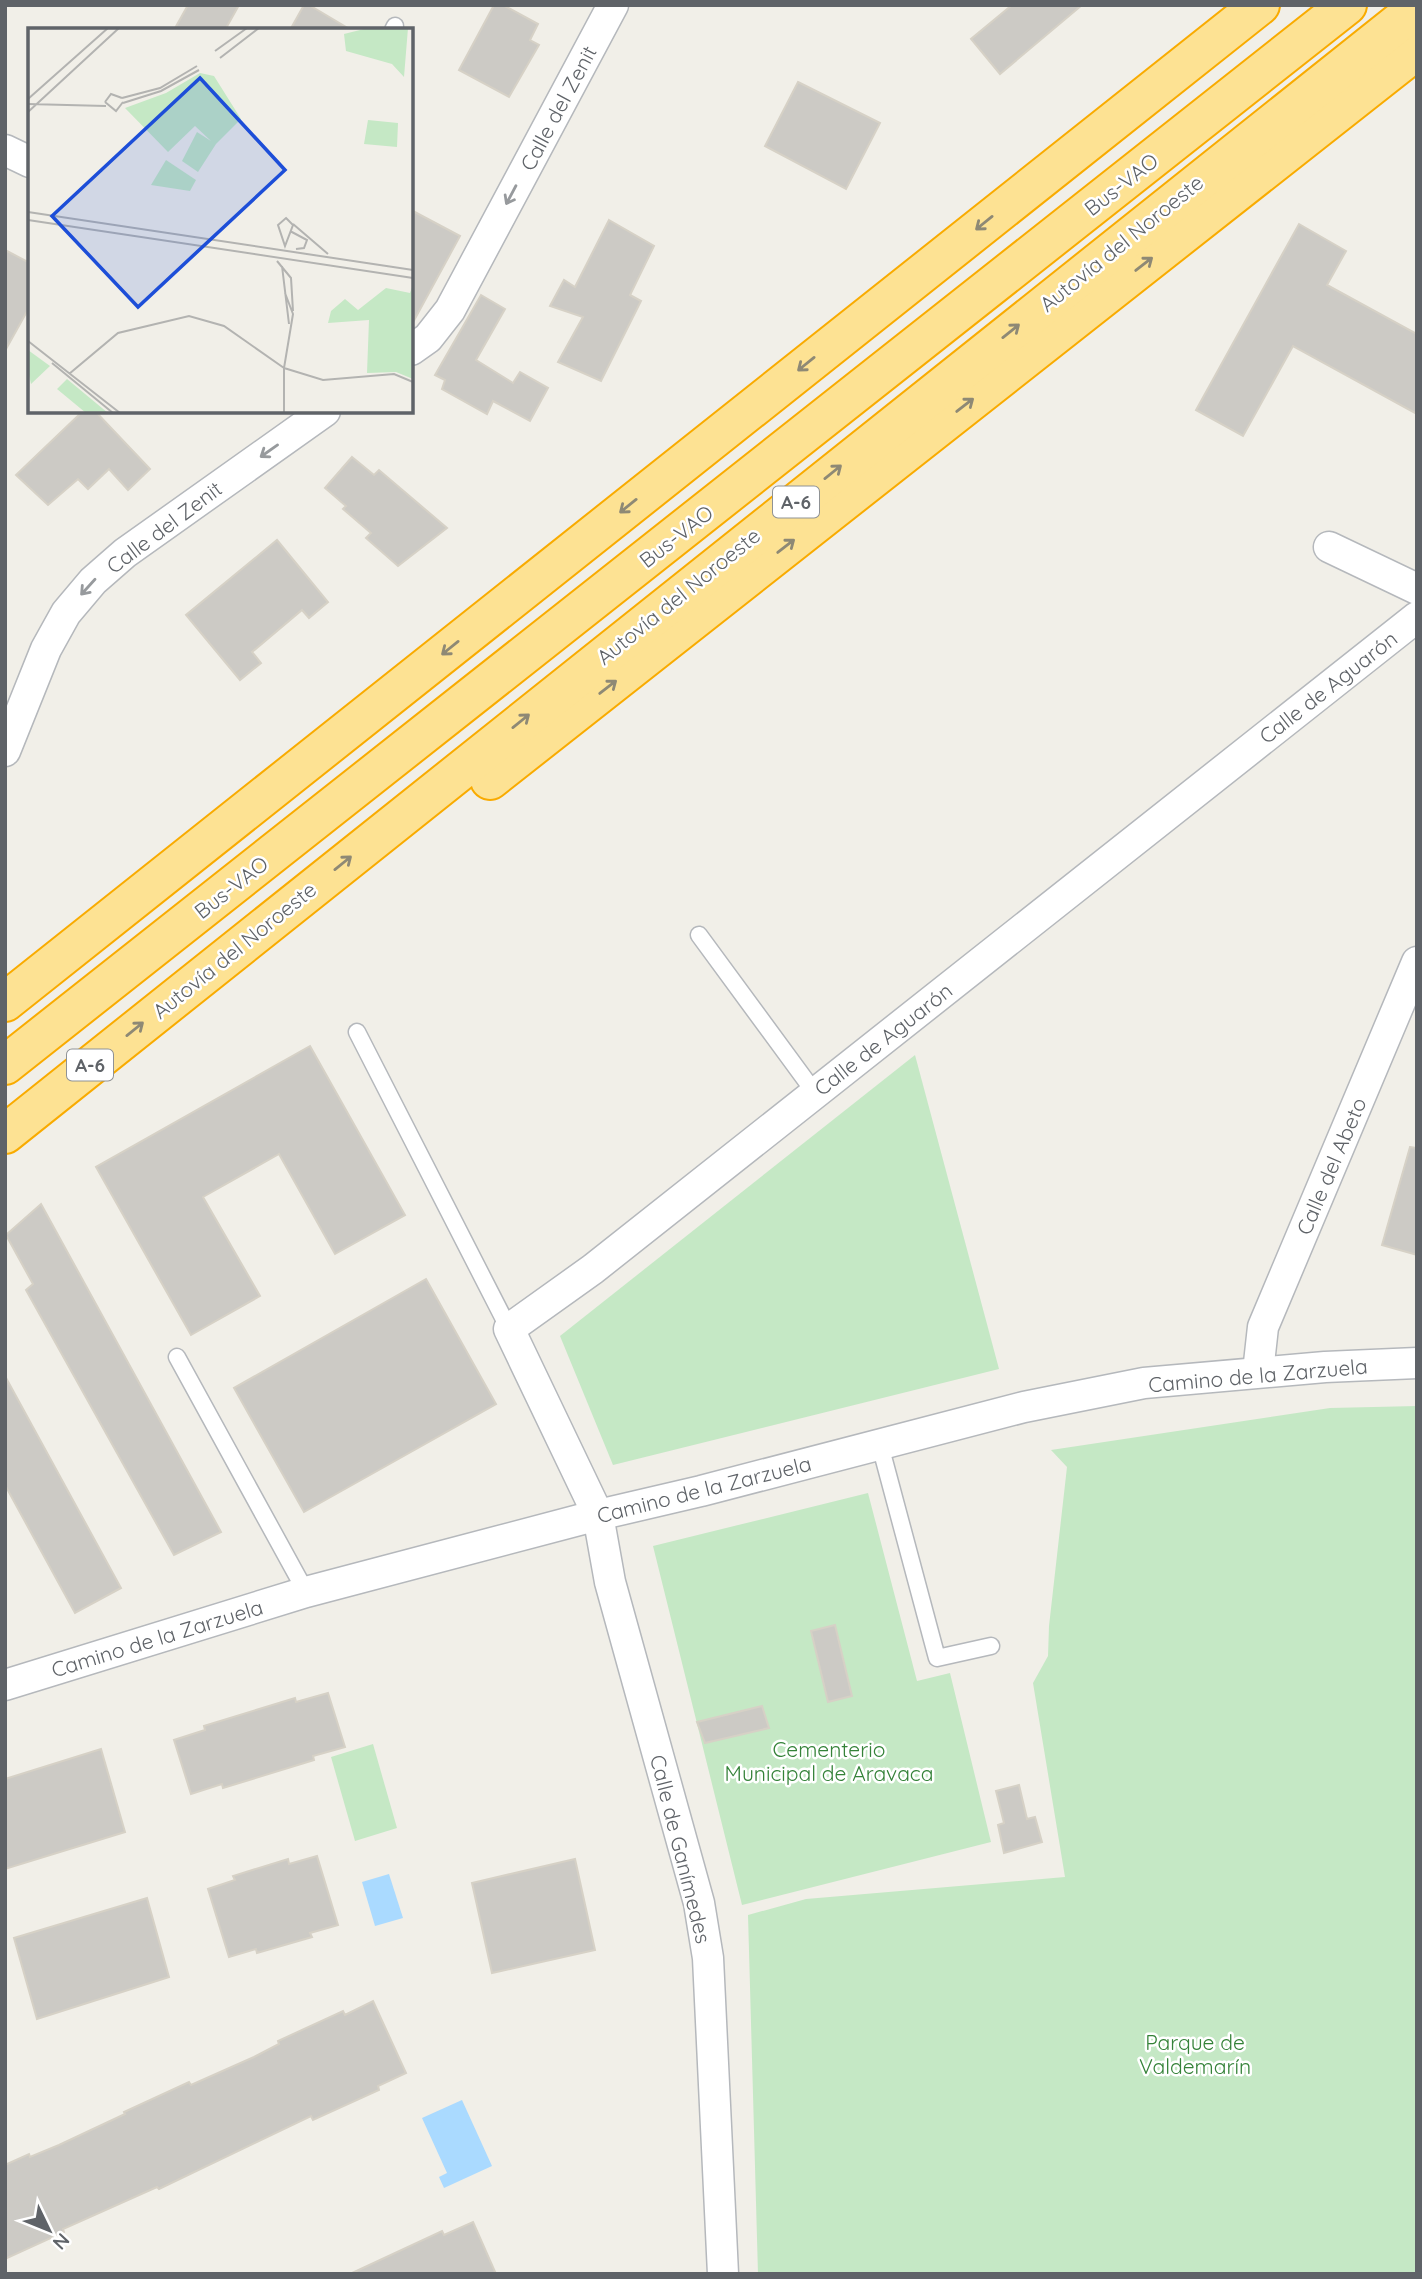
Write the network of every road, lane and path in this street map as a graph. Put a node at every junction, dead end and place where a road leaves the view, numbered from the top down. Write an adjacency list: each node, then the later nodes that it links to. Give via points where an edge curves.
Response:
1 (613, 5): 10 (street, Calle del Zenit, one-way to 10, via 450,310)
2 (1223, 5): 9 (highway, via 1064,136)
3 (1259, 5): 9 (highway)
4 (1347, 5): 23 (highway, Bus-VAO)
5 (1417, 8): 20 (highway, Autovía del Noroeste / A-6, one-way to 5)
6 (1417, 50): 20 (highway, one-way to 6, via 318,916)
7 (5, 149): 8 (street)
8 (28, 161)
9 (1038, 180): 16 (highway, one-way to 16)
10 (413, 349)
11 (322, 413): 15 (street, Calle del Zenit, one-way to 15, via 125,552 93,581 66,612 46,649)
12 (1329, 547): 13 (street)
13 (1417, 589)
14 (1417, 617): 24 (street, Calle de Aguarón)
15 (5, 751)
16 (104, 923): 19 (highway); 21 (highway)
17 (699, 935): 24 (lane)
18 (1417, 962): 29 (street, Calle del Abeto, via 1263,1327)
19 (5, 995)
20 (175, 997): 25 (highway, Autovía del Noroeste / A-6, one-way to 20)
21 (5, 1002)
22 (357, 1032): 26 (lane)
23 (5, 1065)
24 (815, 1093): 26 (street, Calle de Aguarón, via 593,1269)
25 (5, 1133)
26 (509, 1329): 31 (street)
27 (177, 1357): 32 (lane)
28 (1417, 1363): 29 (street, Camino de la Zarzuela)
29 (1258, 1372): 30 (street, Camino de la Zarzuela, via 1144,1383 1024,1407)
30 (880, 1445): 31 (street, Camino de la Zarzuela); 33 (lane, via 937,1658)
31 (598, 1515): 32 (street, Camino de la Zarzuela); 35 (street, Calle de Ganímedes, via 610,1582 704,1930)
32 (306, 1592): 34 (street, Camino de la Zarzuela)
33 (991, 1646)
34 (5, 1685)
35 (723, 2274)

